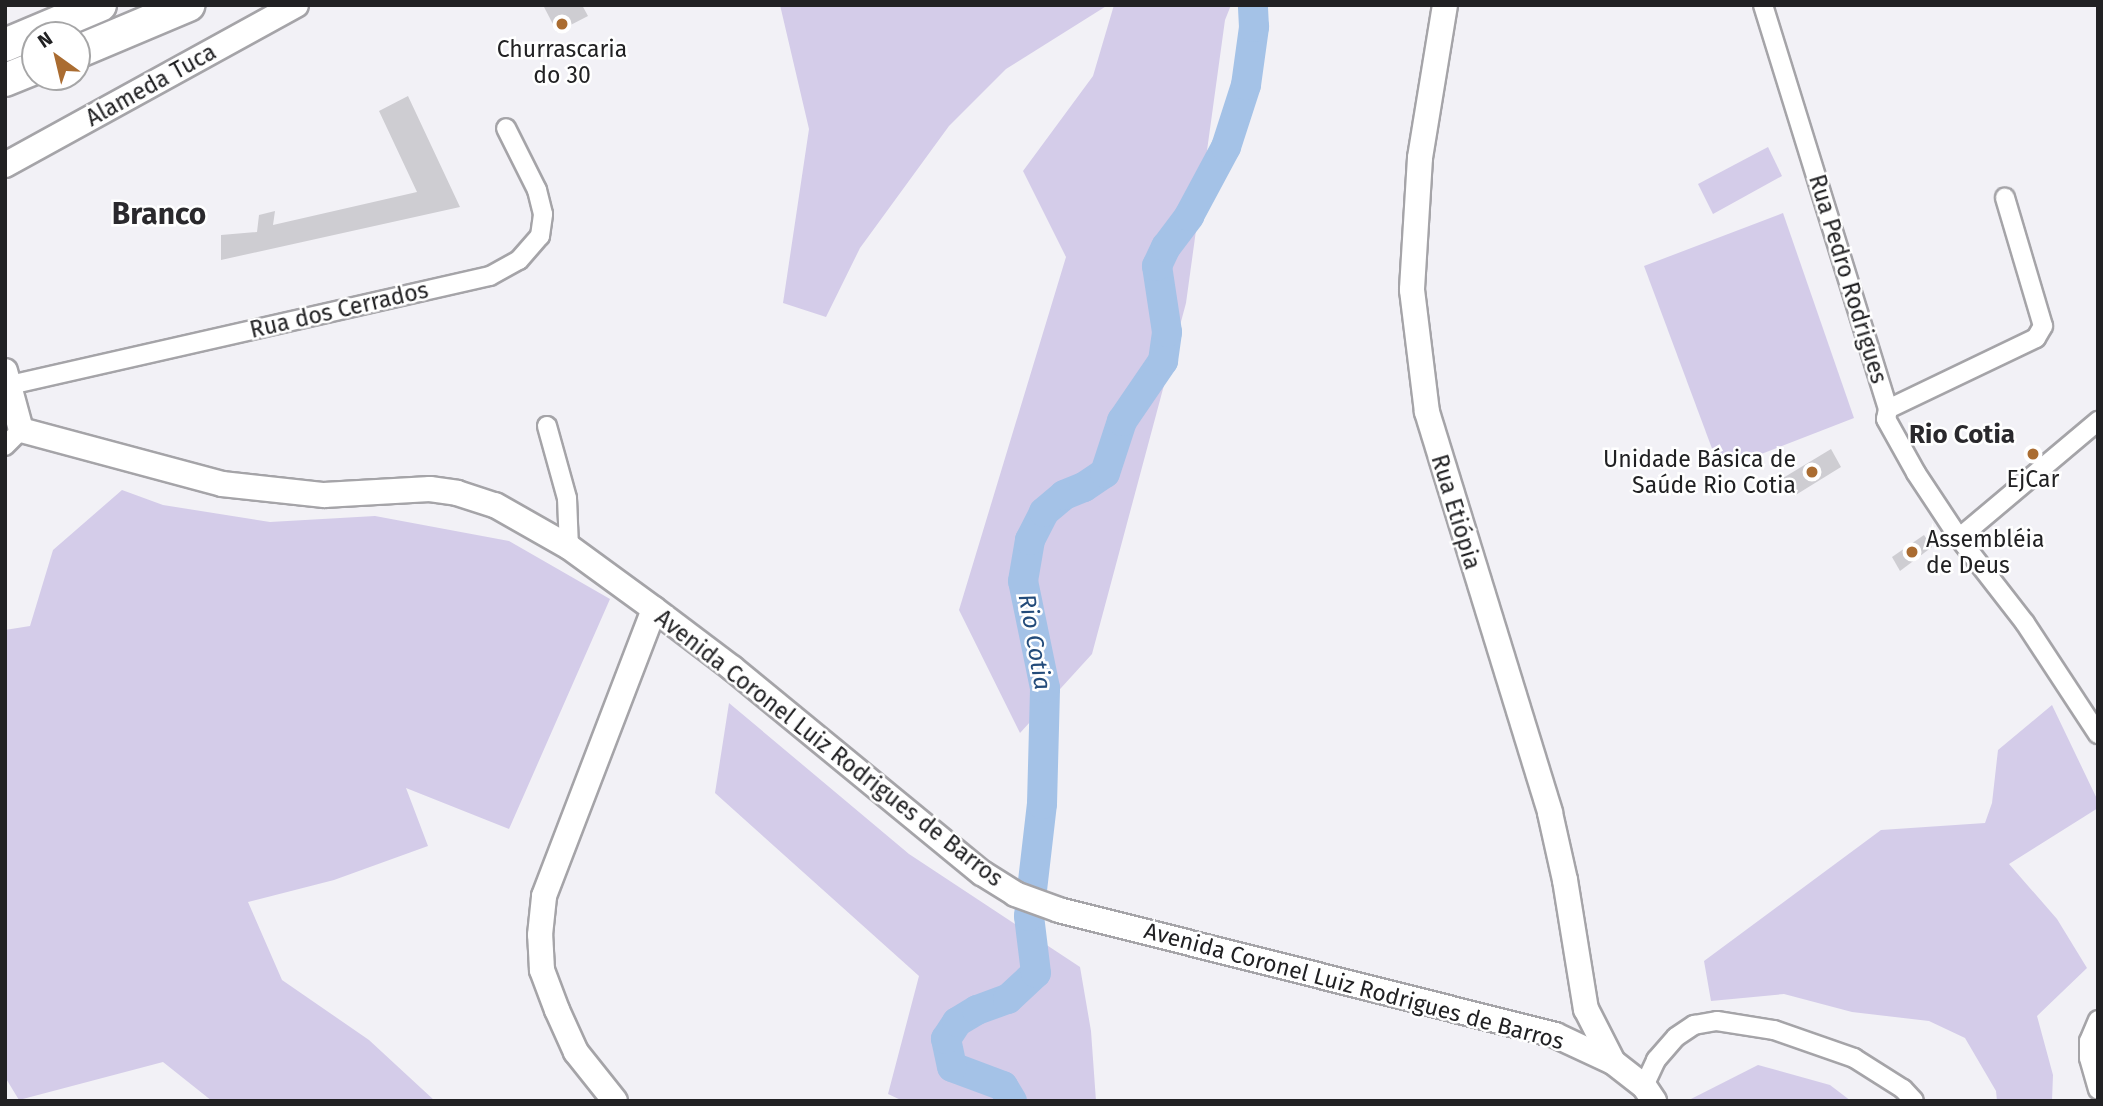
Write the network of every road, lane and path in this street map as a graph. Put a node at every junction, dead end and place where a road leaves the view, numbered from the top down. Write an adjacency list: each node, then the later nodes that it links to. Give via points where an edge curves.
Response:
1 (100, 5): 6 (highway)
2 (188, 5): 7 (highway)
3 (296, 5): 9 (street, Alameda Tuca)
4 (1445, 5): 20 (street, Rua Etiópia, via 1420,158 1412,290 1427,412 1550,813)
5 (1763, 5): 12 (street, Rua Pedro Rodrigues)
6 (5, 46)
7 (91, 46)
8 (506, 128): 11 (street, Rua dos Cerrados, via 537,190 542,225 540,236 519,260 490,276)
9 (9, 161)
10 (2005, 198): 12 (street, via 2043,326 2036,338)
11 (8, 378): 15 (street)
12 (1888, 409): 16 (street, Rua Pedro Rodrigues, via 1886,419)
13 (2098, 421): 16 (street)
14 (547, 426): 17 (street, via 567,498)
15 (13, 438): 17 (street, Avenida Coronel Luiz Rodrigues de Barros, via 222,484 324,495 430,489 457,493 495,505)
16 (1959, 538): 19 (street, Rua Pedro Rodrigues, via 2025,623)
17 (569, 547): 18 (street, Avenida Coronel Luiz Rodrigues de Barros)
18 (654, 609): 22 (street, Avenida Coronel Luiz Rodrigues de Barros, via 732,667 982,873 1016,894 1059,910); 26 (street, via 544,896 540,935 542,970 557,1010 576,1052)
19 (2098, 734)
20 (1586, 1009): 22 (street, via 1572,1026); 23 (street, Rua Etiópia)
21 (2098, 1020): 24 (street, via 2089,1041 2089,1058)
22 (1555, 1035): 23 (street, Avenida Coronel Luiz Rodrigues de Barros)
23 (1613, 1062): 25 (street, Avenida Coronel Luiz Rodrigues de Barros)
24 (2098, 1090)
25 (1649, 1093): 27 (street, via 1656,1060 1676,1037 1694,1025 1717,1021 1773,1030 1854,1058)
26 (615, 1101)
27 (1914, 1101)

